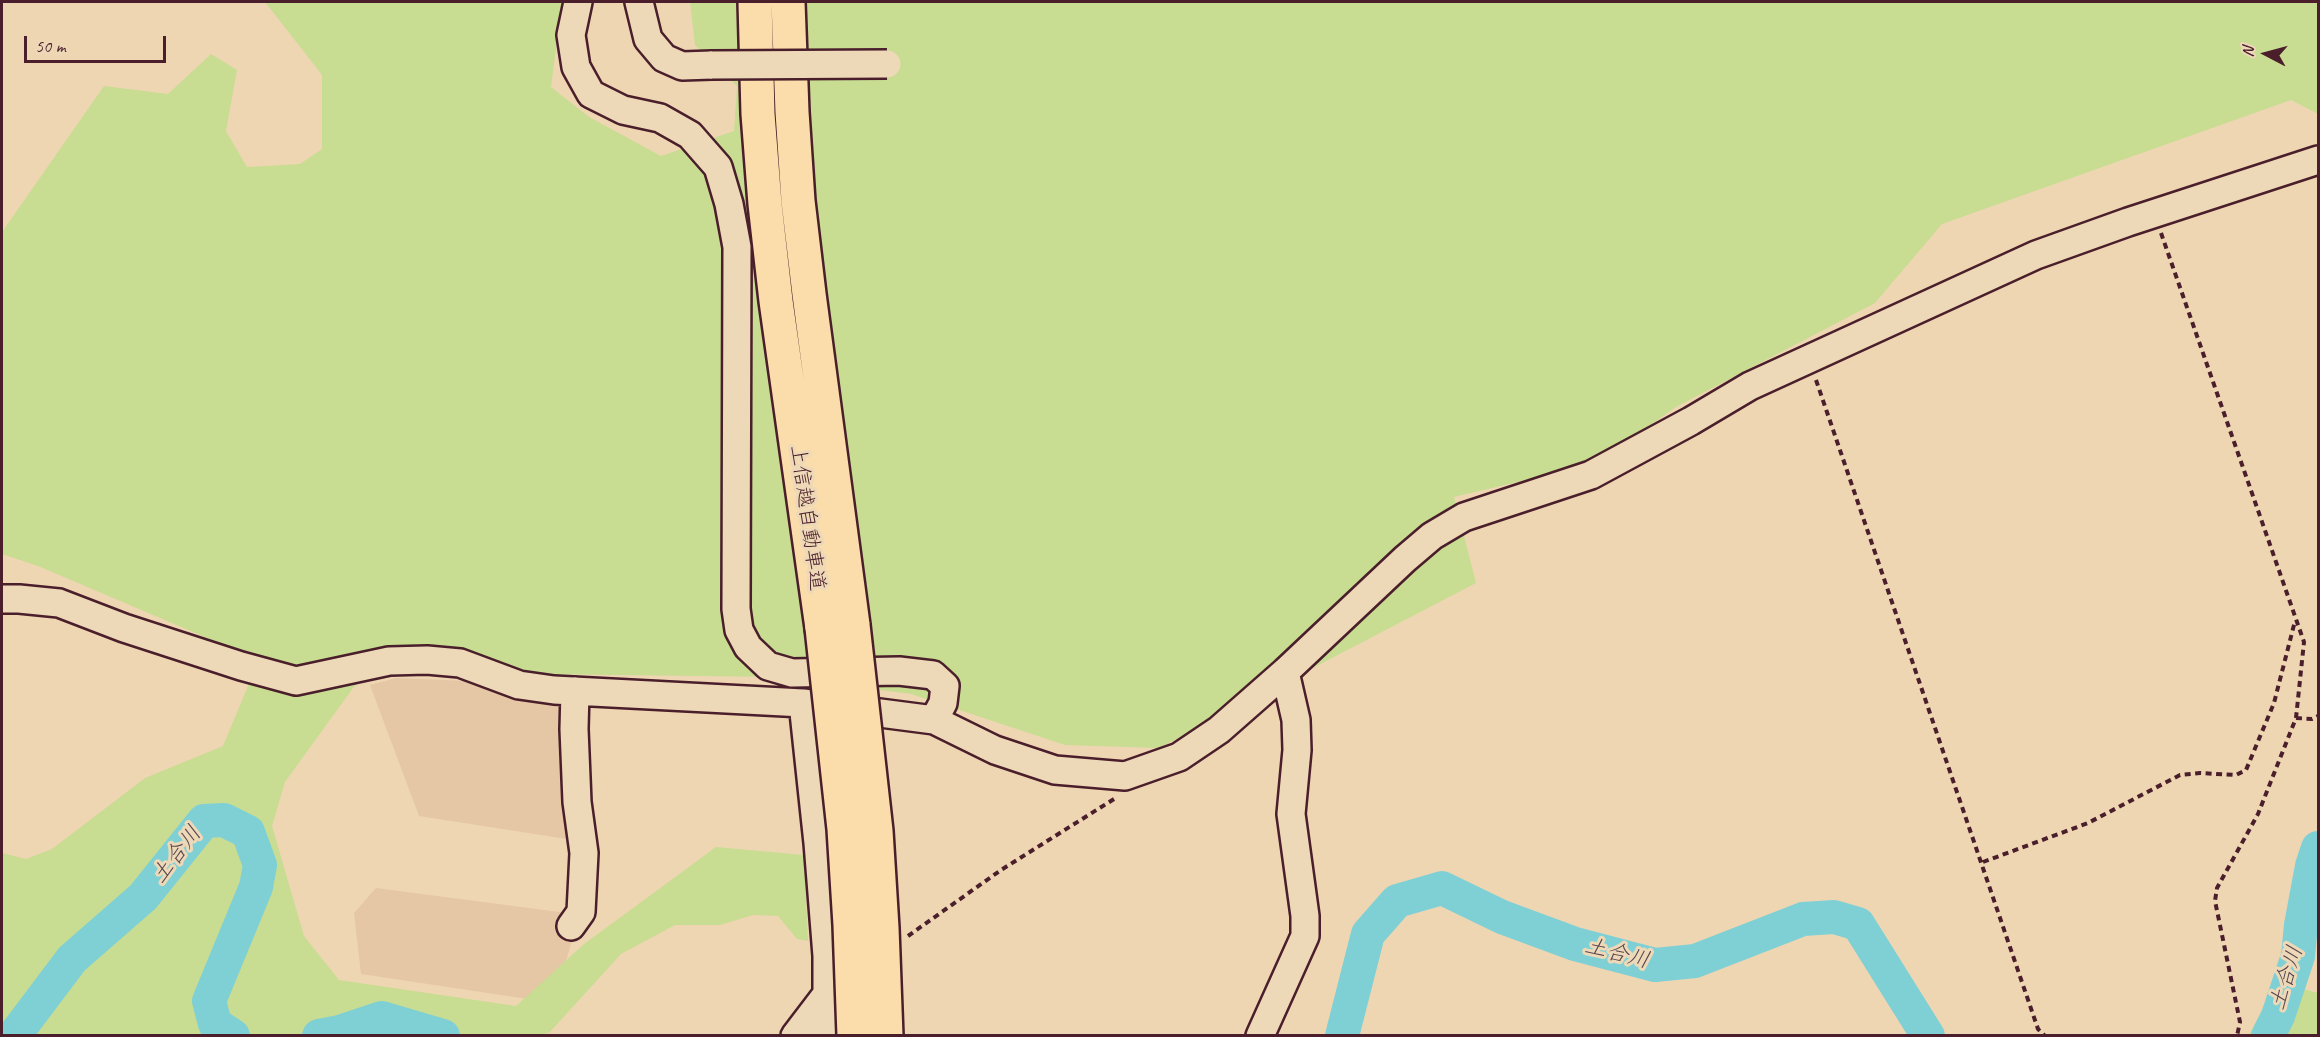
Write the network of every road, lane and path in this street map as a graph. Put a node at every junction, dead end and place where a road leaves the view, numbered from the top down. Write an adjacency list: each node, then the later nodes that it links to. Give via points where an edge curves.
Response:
1 (578, 2): 17 (street, via 571,35 576,67 591,94 623,110 660,118 690,135 718,167 729,204 737,247 739,630 748,647 768,666 792,673 899,671 933,675 945,686 943,703)
2 (639, 2): 5 (street, bridge, via 648,39 664,58 682,66)
3 (755, 2): 11 (highway, 上信越自動車道, via 758,114 776,301)
4 (788, 2): 11 (highway, 上信越自動車道, via 798,201)
5 (887, 64)
6 (2319, 160): 12 (street, via 2036,255 1750,386 1591,475 1464,517 1432,536)
7 (2160, 231): 10 (path)
8 (1815, 377): 19 (path)
9 (2, 599): 13 (street, via 59,603 135,632 296,681 389,661 427,660 460,663 519,685)
10 (2295, 620): 16 (path, via 2304,642); 19 (path, via 2274,703 2246,770 2236,775 2181,775 2088,823)
11 (838, 627): 25 (highway, 上信越自動車道, bridge); 26 (highway, 上信越自動車道, bridge, via 876,831)
12 (1286, 672): 18 (street, via 1219,730 1179,757); 27 (street, via 1296,720 1291,814 1305,936)
13 (575, 691): 14 (street); 20 (street, via 577,802 584,853 581,912)
14 (803, 703): 17 (street); 22 (street, via 818,843)
15 (2319, 716): 16 (path)
16 (2296, 718): 29 (path, via 2258,814 2217,888 2215,901 2240,1022)
17 (934, 720): 18 (street, via 995,750 1055,770)
18 (1125, 776): 21 (path, via 1114,798 1001,870)
19 (1983, 862): 28 (path, via 2038,1029)
20 (572, 926)
21 (904, 939)
22 (827, 994): 23 (street); 24 (street)
23 (795, 1035)
24 (827, 1035)
25 (854, 1035)
26 (886, 1035)
27 (1260, 1035)
28 (2045, 1035)
29 (2238, 1035)

